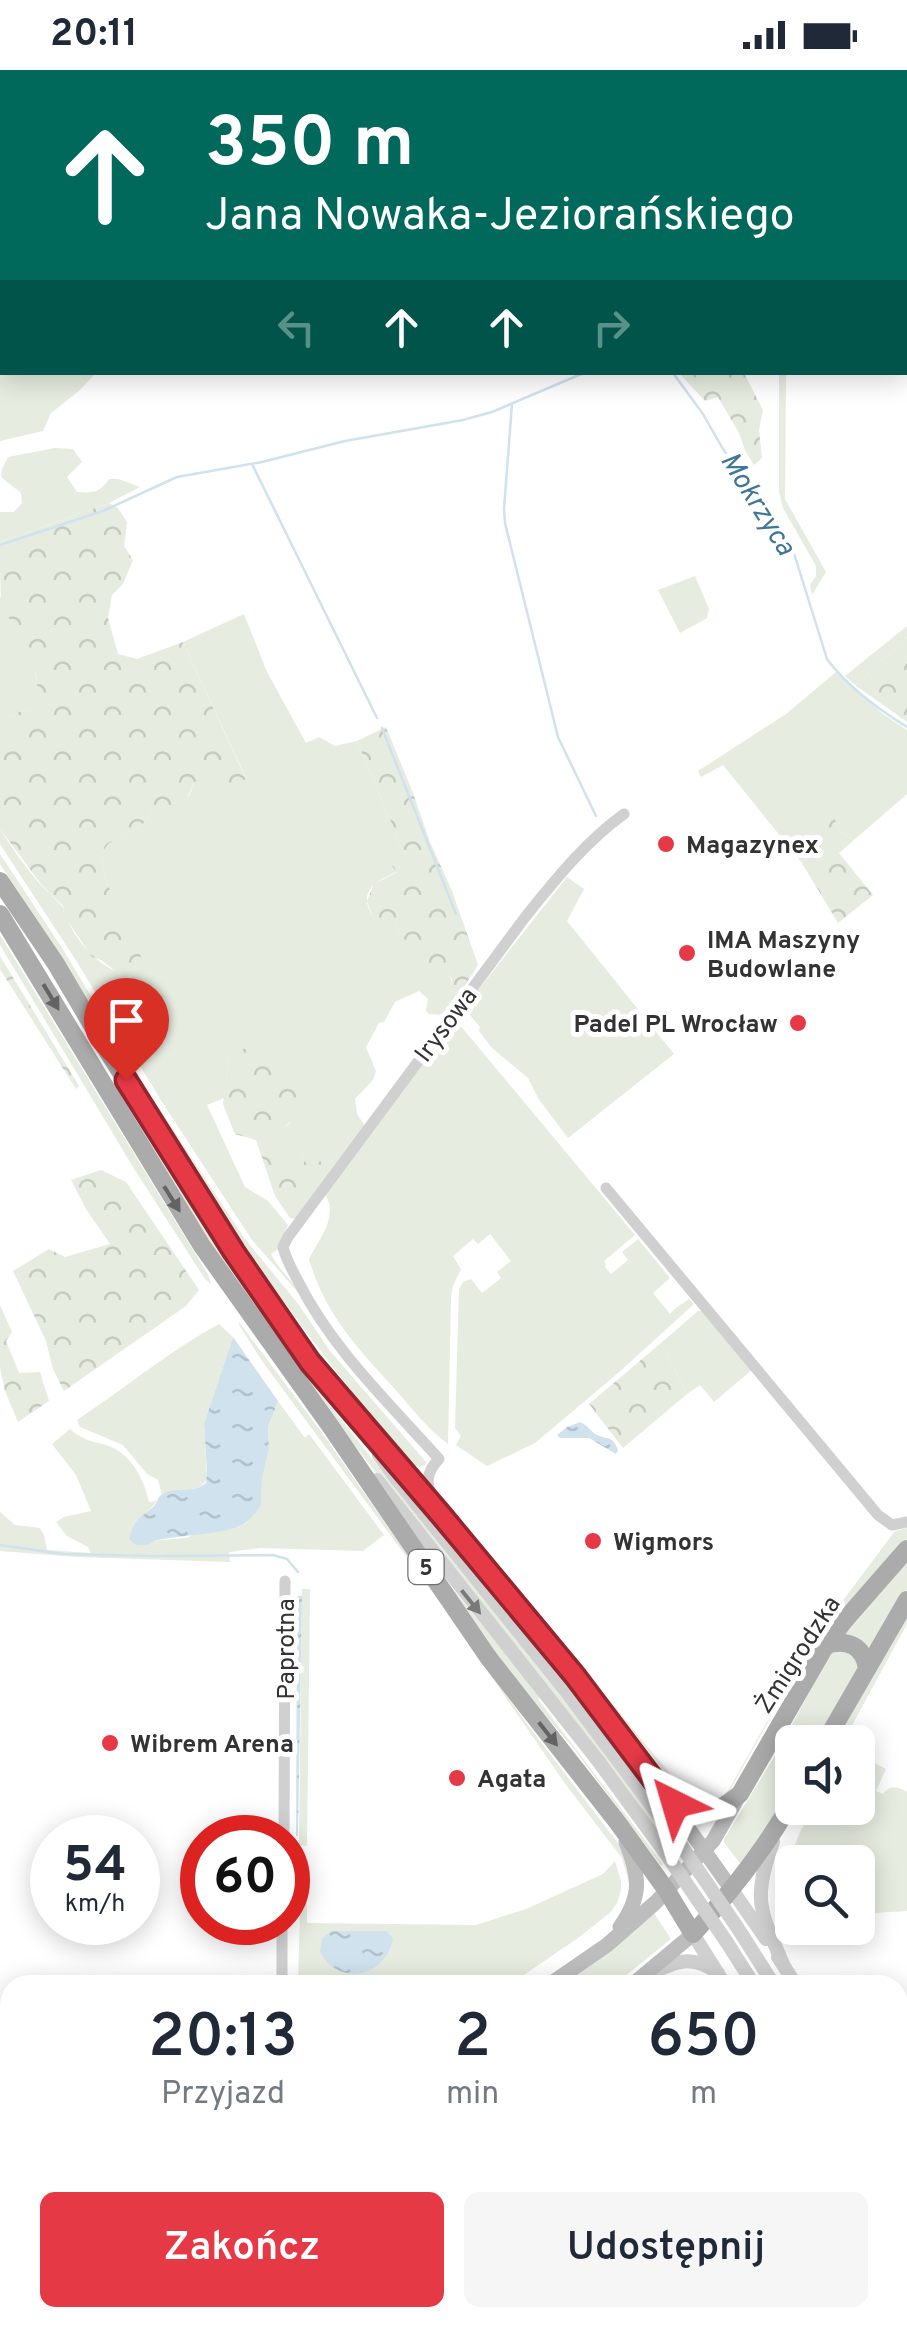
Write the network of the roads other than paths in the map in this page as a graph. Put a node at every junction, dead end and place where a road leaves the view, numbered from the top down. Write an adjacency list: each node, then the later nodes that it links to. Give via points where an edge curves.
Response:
1 (624, 814): 8 (street, Irysowa, via 567,865 526,916 284,1248 326,1328 439,1459)
2 (0, 878): 5 (main road, 5, via 234,1252)
3 (0, 914): 6 (main road, 5, one-way to 6, via 202,1246)
4 (606, 1188): 10 (street, via 878,1515 896,1526)
5 (363, 1426): 7 (main road, 5); 36 (street, bridge, via 394,1478 676,1838)
6 (331, 1427): 20 (main road, 5, one-way to 20, via 488,1657); 35 (street, one-way to 35, bridge, via 553,1704)
7 (391, 1457): 8 (street, via 415,1470); 9 (main road, 5)
8 (432, 1466): 9 (street, via 427,1484)
9 (442, 1516): 17 (main road, 5)
10 (907, 1522)
11 (907, 1549): 14 (main road, Żmigrodzka)
12 (285, 1581): 19 (street, Paprotna)
13 (907, 1600): 15 (main road)
14 (826, 1645): 15 (main road, via 852,1644); 18 (main road, Żmigrodzka)
15 (867, 1668): 16 (main road)
16 (835, 1725)
17 (664, 1794): 18 (main road, 5, via 702,1815); 22 (main road)
18 (740, 1794): 22 (main road, Żmigrodzka)
19 (284, 1815)
20 (619, 1824): 24 (main road, 5); 27 (main road, via 637,1892)
21 (778, 1827): 23 (main road); 28 (street, via 759,1893)
22 (704, 1851): 23 (main road); 24 (main road, Żmigrodzka)
23 (732, 1890): 25 (main road); 28 (street)
24 (667, 1891): 25 (main road, 5); 27 (main road, Żmigrodzka)
25 (693, 1934): 31 (main road); 34 (street)
26 (282, 1945): 29 (street)
27 (607, 1945): 30 (main road, Żmigrodzka)
28 (783, 1964): 37 (street)
29 (282, 1975)
30 (564, 1975)
31 (644, 1975)
32 (649, 1975): 33 (street, via 688,1960)
33 (718, 1975)
34 (719, 1975)
35 (748, 1975)
36 (768, 1975)
37 (790, 1975)

